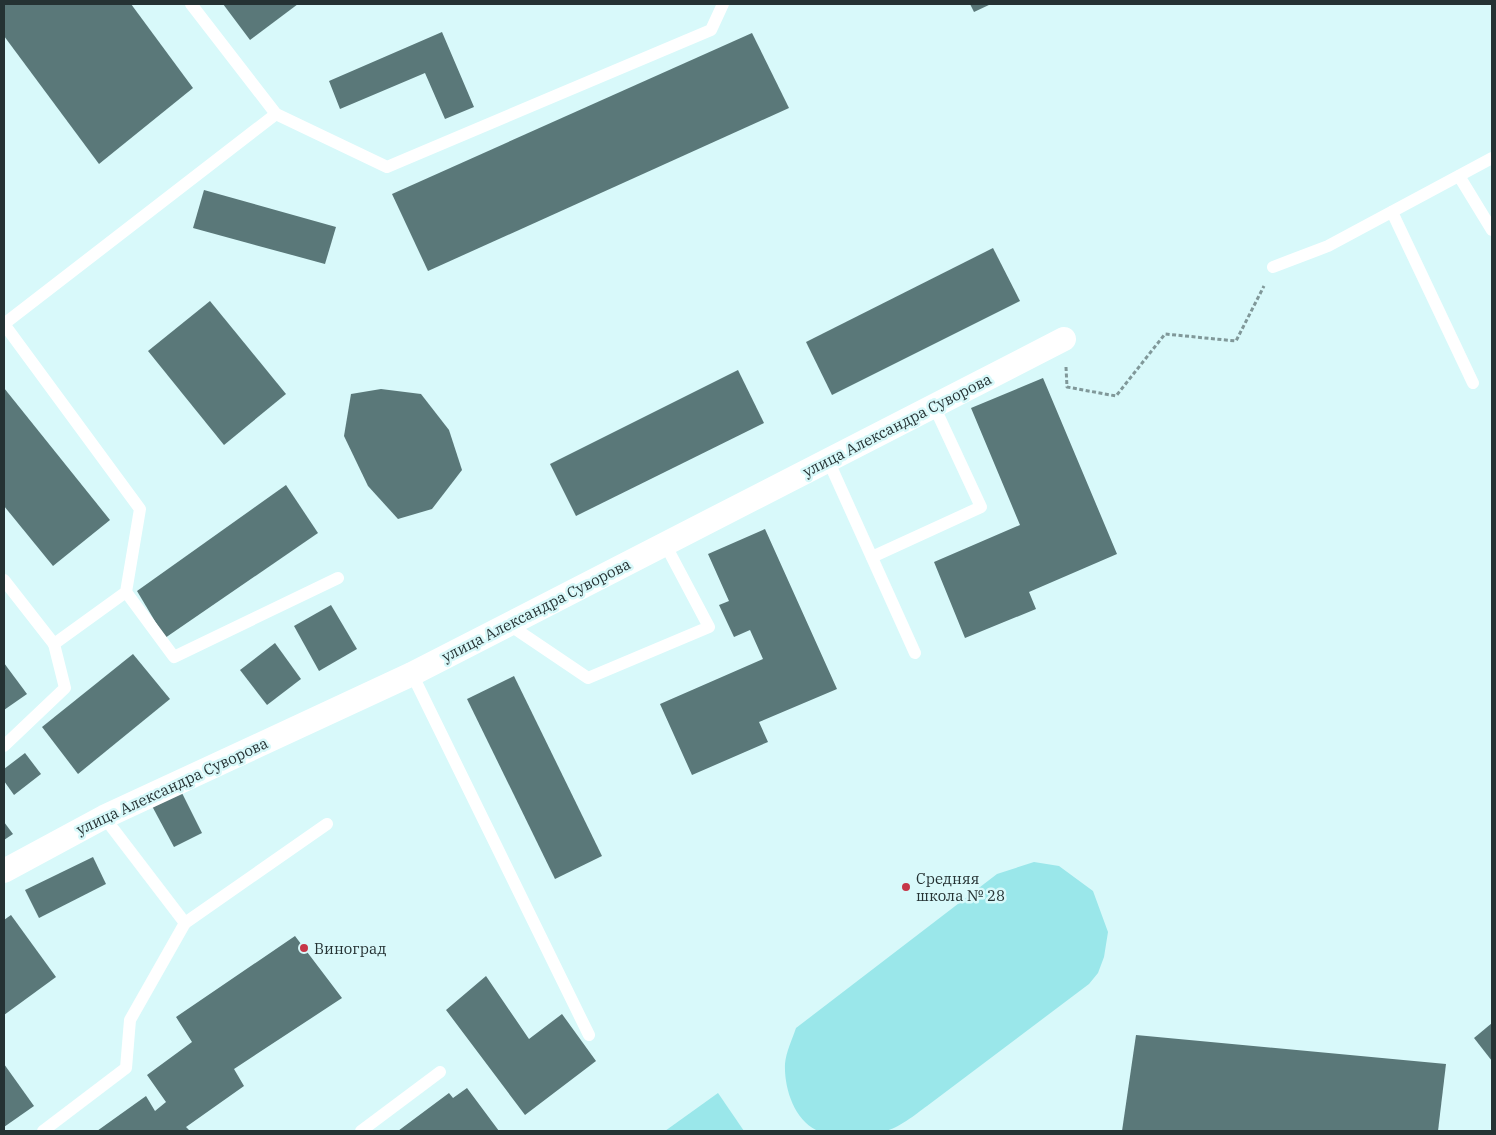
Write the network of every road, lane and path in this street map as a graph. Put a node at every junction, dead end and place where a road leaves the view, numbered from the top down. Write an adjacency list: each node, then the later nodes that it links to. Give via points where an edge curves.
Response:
1 (191, 4): 3 (lane)
2 (723, 4): 3 (lane, via 711,30 387,167)
3 (276, 114): 9 (lane)
4 (1492, 158): 5 (lane)
5 (1459, 176): 6 (lane); 7 (lane)
6 (1392, 212): 8 (lane, via 1328,246); 11 (lane)
7 (1492, 230)
8 (1273, 267): 10 (path, via 1236,340 1165,334 1116,396 1068,387)
9 (4, 324): 18 (lane, via 140,509)
10 (1064, 339): 12 (street, улица Александра Суворова)
11 (1473, 383)
12 (934, 406): 13 (street, улица Александра Суворова); 15 (lane, via 982,507)
13 (828, 460): 14 (street, улица Александра Суворова); 15 (lane)
14 (665, 544): 19 (street, улица Александра Суворова); 19 (lane, via 708,627 588,678)
15 (872, 557): 21 (lane)
16 (338, 578): 18 (lane, via 174,657)
17 (4, 580): 20 (lane)
18 (126, 592): 20 (lane)
19 (508, 624): 22 (street, улица Александра Суворова)
20 (54, 644): 23 (lane, via 65,688)
21 (915, 653)
22 (412, 674): 24 (street, улица Александра Суворова); 28 (lane)
23 (4, 746)
24 (104, 817): 26 (street, улица Александра Суворова); 27 (lane)
25 (327, 824): 27 (lane)
26 (4, 871)
27 (185, 924): 30 (lane, via 130,1020 126,1068)
28 (589, 1034)
29 (440, 1072): 31 (lane)
30 (43, 1131)
31 (361, 1131)

